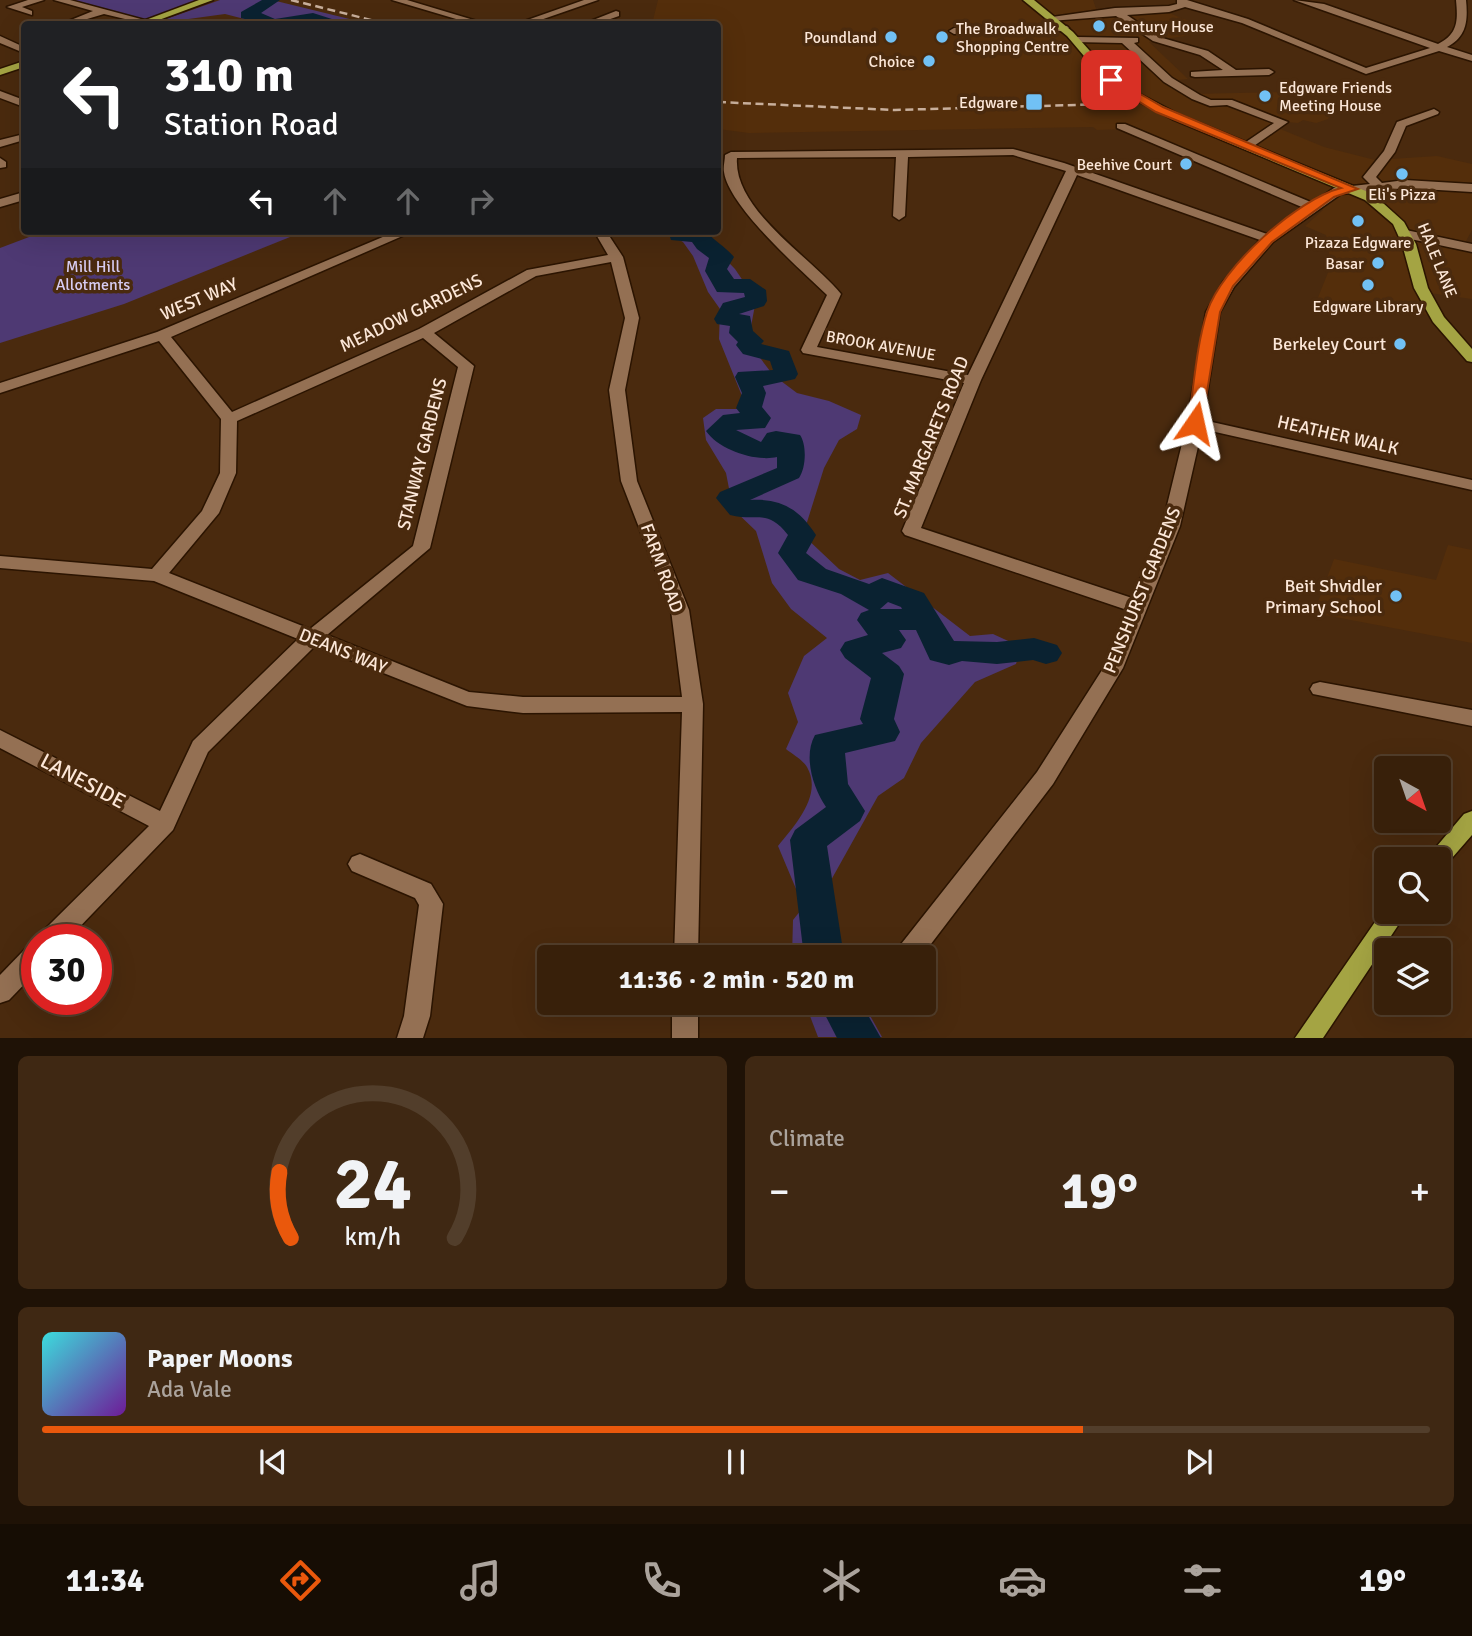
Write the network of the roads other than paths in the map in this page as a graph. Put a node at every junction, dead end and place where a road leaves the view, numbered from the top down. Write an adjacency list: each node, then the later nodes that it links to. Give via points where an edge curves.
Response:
1 (39, 0): 13 (street, via 12,7)
2 (59, 0): 11 (street)
3 (208, 0): 18 (main road)
4 (397, 0): 19 (street)
5 (593, 0): 20 (street)
6 (1028, 0): 15 (main road, HALE LANE)
7 (1299, 0): 10 (street)
8 (1461, 0): 28 (street, via 1460,33)
9 (1182, 1): 12 (street, via 1170,9); 28 (street, via 1245,21 1360,70)
10 (1345, 5): 28 (street)
11 (105, 11): 16 (street); 17 (street)
12 (1115, 11): 15 (street); 25 (street)
13 (29, 13)
14 (616, 14): 21 (street)
15 (1050, 18): 22 (main road, HALE LANE)
16 (72, 21)
17 (137, 21)
18 (149, 21)
19 (471, 21)
20 (530, 21)
21 (596, 21)
22 (1064, 28): 23 (street); 26 (main road, HALE LANE)
23 (954, 30)
24 (0, 39): 29 (street)
25 (1156, 39): 27 (street); 33 (street, via 1204,53)
26 (1077, 40): 27 (street); 42 (main road, HALE LANE, via 1103,73 1132,94)
27 (1125, 40): 42 (street, via 1168,80 1196,97 1210,103 1228,102 1282,122)
28 (1439, 48): 30 (street)
29 (21, 49)
30 (1472, 58)
31 (21, 65): 32 (main road)
32 (0, 72)
33 (1232, 72): 34 (street); 35 (street)
34 (1269, 72)
35 (1195, 74)
36 (0, 94): 37 (street)
37 (21, 103)
38 (1434, 112): 45 (street, via 1401,124 1389,152 1368,177)
39 (1121, 126): 50 (street)
40 (21, 138): 41 (street)
41 (0, 144)
42 (1247, 146): 47 (main road, HALE LANE)
43 (902, 155): 44 (street, BROOK AVENUE, via 1022,156); 51 (street); 61 (street, BROOK AVENUE, via 731,158 730,172 765,226 834,294 808,350)
44 (1070, 177): 55 (street, via 1103,180); 61 (street, ST. MARGARETS ROAD)
45 (1379, 186): 46 (street, PENSHURST GARDENS); 47 (street, PENSHURST GARDENS)
46 (1472, 188)
47 (1352, 189): 50 (street, PENSHURST GARDENS, via 1338,191); 52 (main road, HALE LANE, via 1390,214)
48 (21, 198): 49 (street)
49 (0, 203)
50 (1311, 207): 55 (street, PENSHURST GARDENS)
51 (899, 216)
52 (1406, 234): 56 (street); 60 (main road, HALE LANE, via 1421,288 1438,319)
53 (399, 235): 59 (street, WEST WAY)
54 (602, 235): 57 (street, FARM ROAD)
55 (1268, 239): 64 (street, PENSHURST GARDENS, via 1228,285 1213,312)
56 (1472, 248)
57 (616, 257): 58 (street, MEADOW GARDENS, via 532,272); 71 (street, FARM ROAD, via 632,318 617,390 629,481 681,610)
58 (424, 332): 63 (street, MEADOW GARDENS); 69 (street, STANWAY GARDENS, via 466,366 421,548)
59 (162, 335): 62 (street, WEST WAY); 63 (street)
60 (1472, 358)
61 (972, 380): 68 (street, ST. MARGARETS ROAD, via 911,531)
62 (0, 388)
63 (229, 419): 67 (street, via 228,473 210,513)
64 (1195, 423): 65 (street, HEATHER WALK); 68 (street, PENSHURST GARDENS, via 1171,526)
65 (1472, 485)
66 (0, 562): 67 (street, DEANS WAY)
67 (157, 575): 69 (street, DEANS WAY)
68 (1136, 606): 81 (street, PENSHURST GARDENS, via 1113,668 1045,778)
69 (311, 638): 71 (street, DEANS WAY, via 436,689 490,703); 75 (street, via 200,747)
70 (1320, 689): 72 (street)
71 (693, 704): 80 (street, FARM ROAD)
72 (1472, 718)
73 (0, 737): 75 (street, LANESIDE)
74 (1472, 820): 76 (main road)
75 (165, 824): 78 (street)
76 (1448, 847)
77 (360, 864): 85 (street, via 423,891 431,904 417,1016)
78 (67, 924)
79 (1387, 924): 87 (main road)
80 (686, 945)
81 (916, 945)
82 (21, 970): 83 (street)
83 (0, 992)
84 (685, 1015): 86 (street)
85 (410, 1038)
86 (685, 1038)
87 (1308, 1038)

